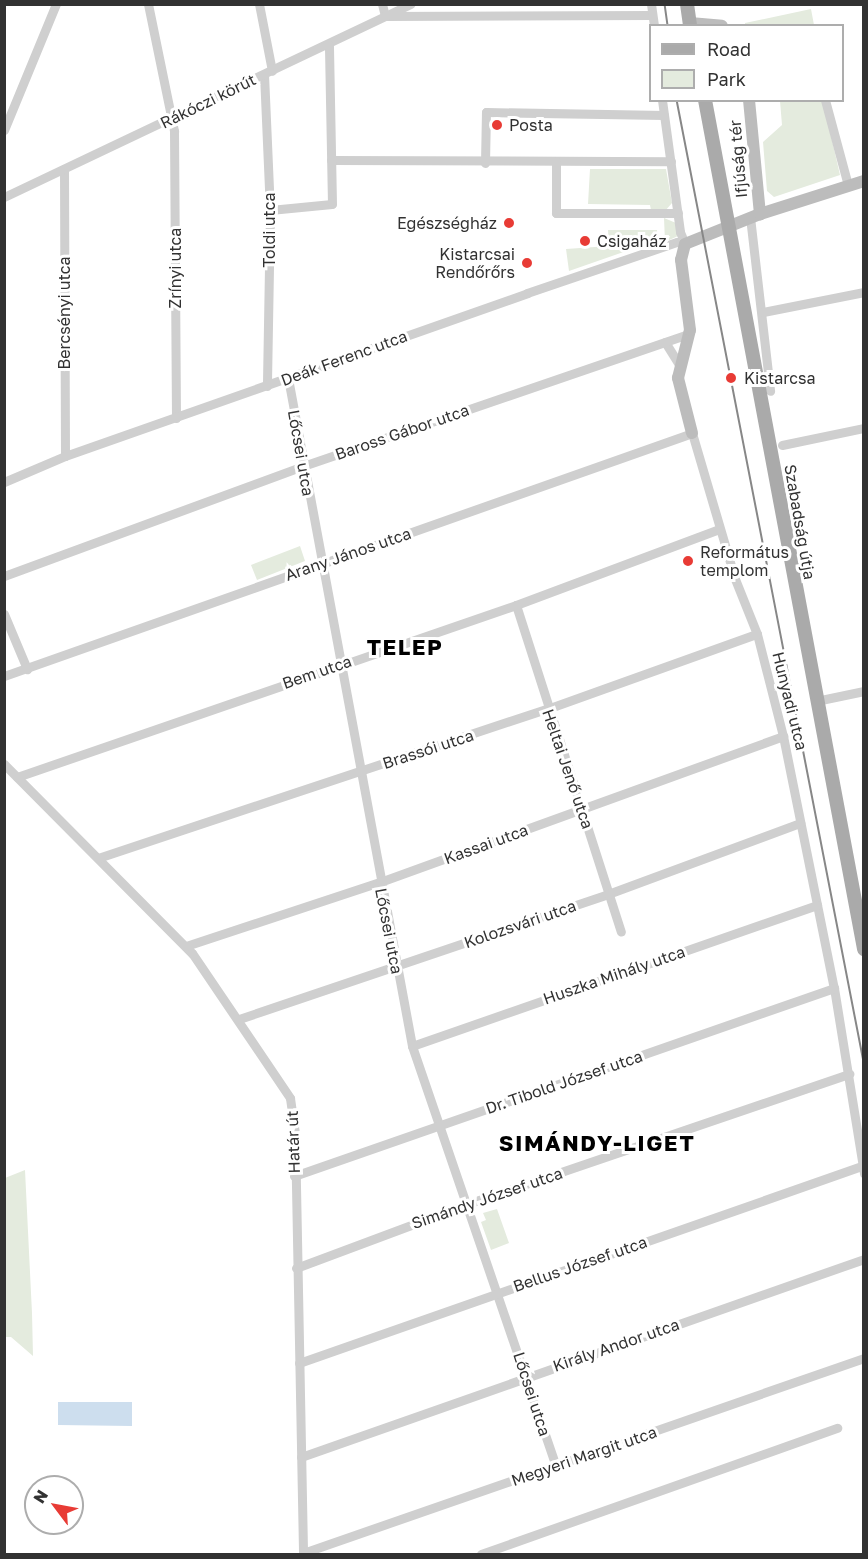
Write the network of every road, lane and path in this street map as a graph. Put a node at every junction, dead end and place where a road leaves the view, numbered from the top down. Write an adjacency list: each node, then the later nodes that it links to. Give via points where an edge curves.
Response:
1 (56, 4): 20 (street)
2 (148, 4): 19 (street, Zrínyi utca)
3 (259, 4): 13 (street, Toldi utca)
4 (382, 4): 9 (street)
5 (410, 4): 9 (street, Rákóczi körút)
6 (651, 4): 8 (street)
7 (687, 4): 11 (main road)
8 (652, 15): 9 (street); 10 (street)
9 (385, 16): 12 (street, Rákóczi körút)
10 (654, 24)
11 (690, 24)
12 (329, 45): 13 (street, Rákóczi körút); 21 (street)
13 (268, 73): 19 (street, Rákóczi körút); 29 (street, Toldi utca)
14 (663, 102): 18 (street)
15 (705, 102): 58 (main road, Szabadság útja)
16 (749, 102): 31 (street, Ifjúság tér)
17 (826, 102): 27 (street)
18 (664, 115): 23 (street); 24 (street, via 486,112)
19 (171, 119): 25 (street, Rákóczi körút); 41 (street, Zrínyi utca)
20 (4, 130)
21 (332, 160): 24 (street); 29 (street, via 332,204)
22 (556, 161): 23 (street); 24 (street); 30 (street, via 556,213)
23 (671, 161): 30 (street)
24 (485, 163)
25 (64, 169): 28 (street, Rákóczi körút); 45 (street, Bercsényi utca)
26 (864, 181): 27 (street)
27 (848, 184): 31 (street)
28 (4, 197)
29 (270, 210): 39 (street, Toldi utca)
30 (678, 213): 32 (street)
31 (755, 216): 32 (street); 34 (street)
32 (685, 244): 35 (street, Hunyadi utca, via 681,260); 38 (street, Deák Ferenc utca, via 677,242)
33 (864, 292): 34 (street)
34 (763, 312): 40 (street)
35 (689, 334): 36 (street, Baross Gábor utca); 37 (street, Hunyadi utca)
36 (665, 342): 37 (street); 46 (street, Baross Gábor utca)
37 (680, 366): 43 (street, Hunyadi utca, via 678,378)
38 (288, 378): 39 (street, Deák Ferenc utca); 46 (street, Lőcsei utca)
39 (267, 386): 41 (street, Deák Ferenc utca)
40 (770, 391)
41 (176, 418): 45 (street, Deák Ferenc utca)
42 (864, 428): 44 (street)
43 (692, 433): 48 (street, Hunyadi utca); 49 (street, Arany János utca)
44 (782, 444)
45 (64, 456): 47 (street, Deák Ferenc utca)
46 (303, 466): 49 (street, Lőcsei utca); 50 (street, Baross Gábor utca)
47 (4, 482)
48 (719, 529): 51 (street, Bem utca); 53 (street, Hunyadi utca)
49 (320, 564): 54 (street, Lőcsei utca); 55 (street, Arany János utca)
50 (4, 576)
51 (516, 605): 54 (street, Bem utca); 59 (street, Heltai Jenő utca)
52 (4, 614): 55 (street)
53 (757, 634): 59 (street, Brassói utca); 60 (street, Hunyadi utca)
54 (340, 663): 62 (street, Lőcsei utca); 63 (street, Bem utca)
55 (27, 669): 56 (street, Arany János utca)
56 (4, 676)
57 (864, 691): 58 (street)
58 (816, 702): 72 (main road, Szabadság útja)
59 (547, 709): 62 (street, Brassói utca); 64 (street, Heltai Jenő utca)
60 (783, 736): 64 (street, Kassai utca); 65 (street, Hunyadi utca)
61 (4, 764): 63 (street, Határ út)
62 (360, 771): 66 (street, Brassói utca); 67 (street, Lőcsei utca)
63 (17, 777): 66 (street, Határ út)
64 (584, 809): 67 (street, Kassai utca); 68 (street, Heltai Jenő utca)
65 (800, 823): 68 (street, Kolozsvári utca); 69 (street, Hunyadi utca)
66 (98, 858): 71 (street, Határ út)
67 (380, 882): 71 (street, Kassai utca); 73 (street, Lőcsei utca)
68 (608, 894): 70 (street, Heltai Jenő utca); 73 (street, Kolozsvári utca)
69 (817, 904): 74 (street, Hunyadi utca); 76 (street, Huszka Mihály utca)
70 (621, 932)
71 (186, 946): 75 (street, Határ út)
72 (864, 949)
73 (396, 966): 75 (street, Kolozsvári utca); 76 (street, Lőcsei utca)
74 (834, 988): 77 (street, Hunyadi utca); 78 (street, Dr. Tibold József utca)
75 (239, 1019): 80 (street, Határ út, via 290,1098)
76 (412, 1046): 78 (street, Lőcsei utca)
77 (849, 1074): 79 (street, Hunyadi utca); 81 (street, Simándy József utca)
78 (438, 1126): 80 (street, Dr. Tibold József utca); 81 (street, Lőcsei utca)
79 (863, 1170): 84 (street, Bellus József utca)
80 (294, 1176): 83 (street, Határ út)
81 (467, 1204): 83 (street, Simándy József utca); 84 (street, Lőcsei utca)
82 (864, 1259): 87 (street, Király Andor utca)
83 (296, 1268): 86 (street, Határ út)
84 (499, 1292): 86 (street, Bellus József utca); 87 (street, Lőcsei utca)
85 (864, 1358): 90 (street, Megyeri Margit utca)
86 (299, 1364): 89 (street, Határ út)
87 (526, 1376): 89 (street, Király Andor utca); 90 (street, Lőcsei utca)
88 (837, 1428): 92 (street)
89 (301, 1457): 91 (street, Határ út)
90 (556, 1466): 91 (street, Megyeri Margit utca)
91 (303, 1554)
92 (481, 1554)

